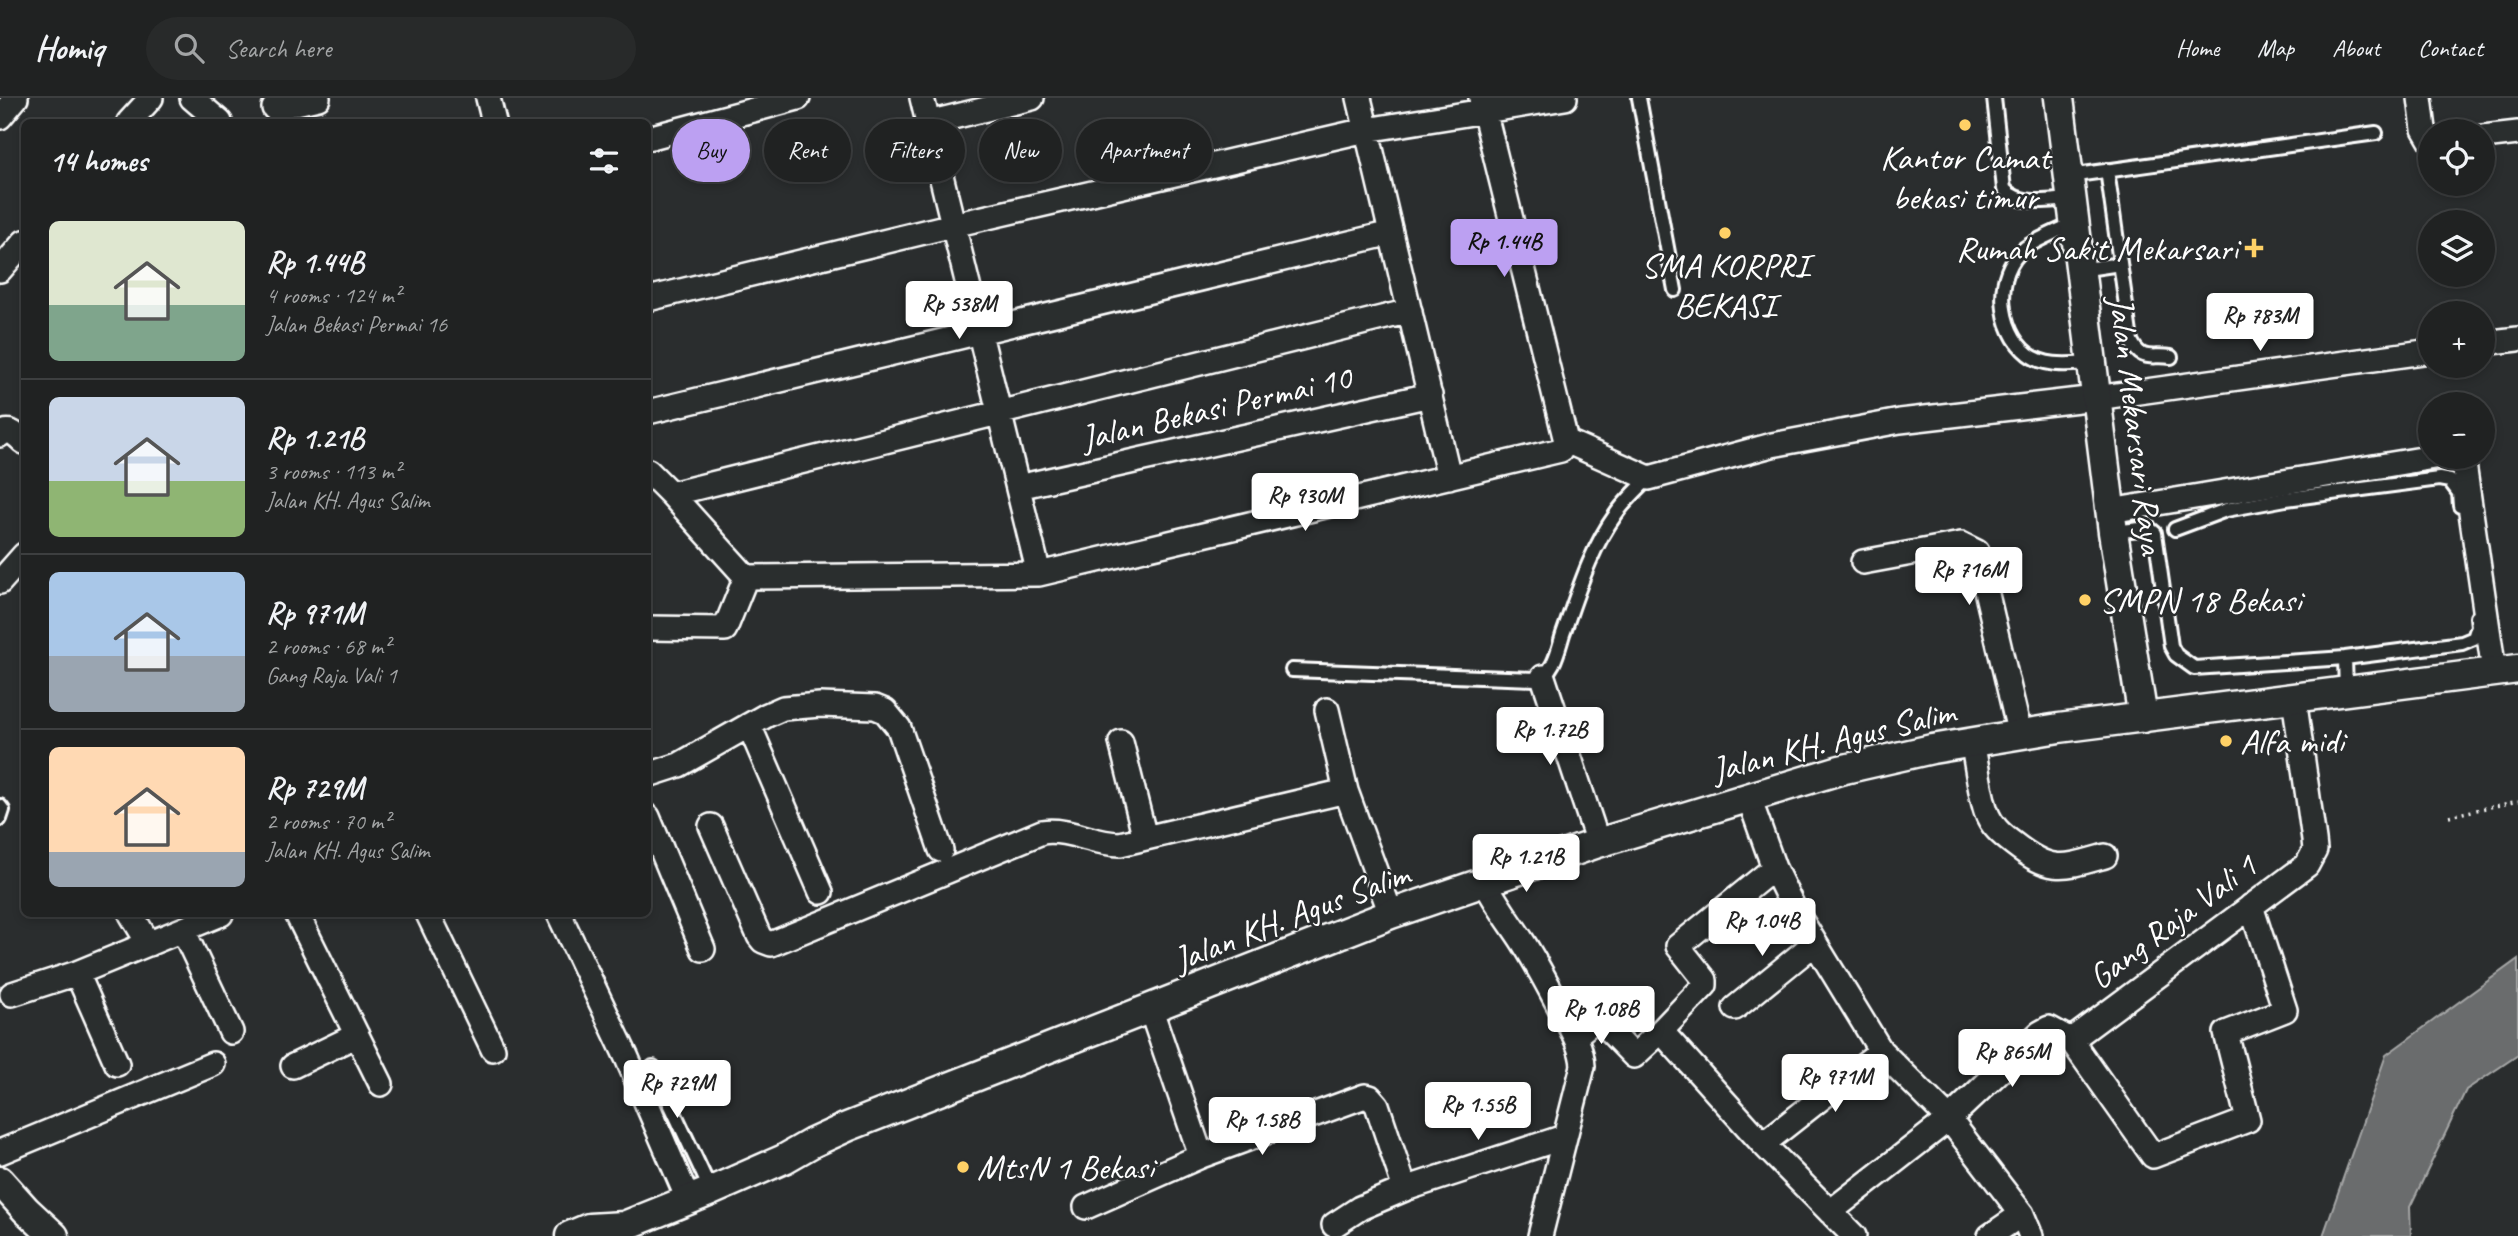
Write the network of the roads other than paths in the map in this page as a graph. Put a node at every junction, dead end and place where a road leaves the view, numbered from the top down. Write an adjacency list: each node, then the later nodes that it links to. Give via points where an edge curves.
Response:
1 (151, 98): 17 (street)
2 (192, 98): 18 (street)
3 (318, 98): 16 (street)
4 (488, 98): 19 (street)
5 (796, 98): 27 (street)
6 (922, 98): 20 (street)
7 (1032, 98): 21 (street)
8 (1359, 98): 23 (street)
9 (1559, 98): 10 (street); 15 (street)
10 (1565, 98)
11 (1639, 98): 37 (lane)
12 (1994, 98): 30 (lane, via 2004,189 2026,201)
13 (2059, 98): 30 (street, Jalan Mekarsari Raya)
14 (2420, 98): 22 (street)
15 (1482, 104): 23 (street); 52 (street)
16 (276, 109)
17 (132, 119)
18 (216, 119)
19 (493, 119)
20 (927, 119)
21 (945, 119)
22 (2423, 119)
23 (1366, 130): 31 (street); 32 (street)
24 (2376, 133): 28 (lane)
25 (2518, 133): 26 (street)
26 (2495, 136)
27 (651, 137)
28 (2108, 170): 30 (lane); 34 (lane)
29 (942, 182): 31 (street)
30 (2072, 199): 36 (street, Jalan Mekarsari Raya); 45 (lane, via 2009,268 2002,303 2012,335 2029,355 2055,365)
31 (953, 225): 38 (street); 40 (street)
32 (1391, 233): 39 (street); 40 (street)
33 (21, 246): 35 (street)
34 (2120, 264): 36 (lane); 44 (lane, via 2131,341 2137,352 2146,357)
35 (0, 270)
36 (2080, 270): 45 (street, Jalan Mekarsari Raya)
37 (1675, 289)
38 (651, 298)
39 (1410, 312): 46 (street); 49 (street)
40 (979, 331): 48 (street); 49 (street)
41 (2518, 339): 42 (street)
42 (2495, 342)
43 (2418, 353): 47 (street)
44 (2171, 356)
45 (2092, 363): 47 (street, Jalan Mekarsari Raya)
46 (1430, 395): 56 (street); 58 (street, Jalan Bekasi Permai 10)
47 (2096, 398): 57 (street, via 1900,421 1772,445); 60 (street, Jalan Mekarsari Raya)
48 (651, 411)
49 (1000, 413): 58 (street); 59 (street)
50 (0, 435): 51 (street, via 13,432)
51 (21, 439)
52 (1566, 441): 56 (street, via 1561,450); 57 (street)
53 (2418, 460): 60 (street)
54 (2465, 469): 70 (street)
55 (651, 474): 59 (street)
56 (1449, 477): 64 (street)
57 (1649, 478): 71 (lane, via 1617,512 1597,546 1555,660)
58 (1018, 486): 64 (street)
59 (671, 494): 65 (street)
60 (2111, 521): 68 (lane, via 2155,533 2171,646 2184,663 2204,669); 75 (street, Jalan Mekarsari Raya)
61 (2175, 529): 68 (lane, via 2226,510 2286,499 2450,481 2459,493 2478,626 2473,638)
62 (21, 558): 66 (street)
63 (1863, 562): 77 (street, via 1961,544 1977,552)
64 (1039, 574): 65 (street)
65 (746, 577): 67 (street, via 725,629)
66 (0, 582)
67 (651, 628)
68 (2345, 658): 72 (lane)
69 (1292, 670): 71 (lane)
70 (2506, 670): 72 (street, Jalan KH. Agus Salim)
71 (1543, 677): 88 (street)
72 (2346, 690): 73 (street, Jalan KH. Agus Salim)
73 (2294, 698): 75 (street, Jalan KH. Agus Salim); 94 (street, Gang Raja Vali 1, via 2315,850 2307,865)
74 (1327, 710): 81 (street)
75 (2143, 718): 77 (street, Jalan KH. Agus Salim)
76 (749, 725): 80 (street, via 679,765); 89 (street, via 797,706 885,711 899,728); 93 (street)
77 (2020, 735): 79 (street, Jalan KH. Agus Salim)
78 (1121, 742): 87 (street)
79 (1972, 742): 82 (street, Jalan KH. Agus Salim, via 1890,757); 90 (street, via 1987,813 1998,832 2048,865 2069,866)
80 (651, 774)
81 (1346, 791): 87 (street); 95 (street)
82 (1751, 796): 88 (street, Jalan KH. Agus Salim); 91 (street)
83 (0, 806): 84 (lane)
84 (0, 819)
85 (651, 824): 104 (street)
86 (711, 826): 87 (street, via 759,936 767,944 1042,832 1107,844)
87 (1145, 838)
88 (1598, 843): 92 (street, Jalan KH. Agus Salim)
89 (941, 850)
90 (2105, 856)
91 (1774, 868): 102 (street); 109 (street, via 1678,947 1705,985)
92 (1485, 882): 95 (street, Jalan KH. Agus Salim); 112 (street)
93 (821, 892)
94 (2251, 906): 113 (street, Gang Raja Vali 1); 113 (street, via 2286,1010 2226,1033 2248,1120 2153,1156)
95 (1391, 914): 108 (street, Jalan KH. Agus Salim)
96 (133, 917): 103 (street)
97 (214, 917): 101 (street)
98 (298, 917): 111 (street)
99 (429, 917): 114 (street)
100 (560, 917): 128 (street)
101 (183, 930): 103 (street); 110 (street)
102 (1815, 943): 107 (street); 115 (street)
103 (149, 944): 105 (street)
104 (703, 949)
105 (77, 973): 106 (street); 117 (street)
106 (12, 994)
107 (1735, 1008)
108 (1151, 1010): 125 (street); 128 (street, Jalan KH. Agus Salim, via 847,1127)
109 (1661, 1031): 112 (street, via 1634,1056 1597,1018); 123 (street)
110 (231, 1032)
111 (357, 1035): 118 (street); 120 (street)
112 (1575, 1036): 122 (street, via 1583,1066)
113 (2071, 1040): 121 (street, via 2049,1028)
114 (493, 1049)
115 (1881, 1051): 121 (street); 123 (street)
116 (213, 1063): 124 (street)
117 (117, 1064)
118 (293, 1066)
119 (653, 1067): 128 (lane)
120 (381, 1084)
121 (1949, 1119): 130 (street); 131 (street)
122 (1564, 1137): 127 (street); 135 (street)
123 (1763, 1144): 130 (street)
124 (0, 1152)
125 (1201, 1156): 127 (street, via 1365,1096 1377,1105); 129 (street)
126 (0, 1181): 133 (street)
127 (1405, 1189): 132 (street)
128 (699, 1195): 134 (street, Jalan KH. Agus Salim, via 624,1226 589,1228)
129 (1086, 1207)
130 (1830, 1212): 136 (street)
131 (2022, 1214): 137 (street); 138 (street)
132 (1334, 1225)
133 (54, 1236)
134 (570, 1236)
135 (1540, 1236)
136 (1854, 1236)
137 (1990, 1236)
138 (2031, 1236)

